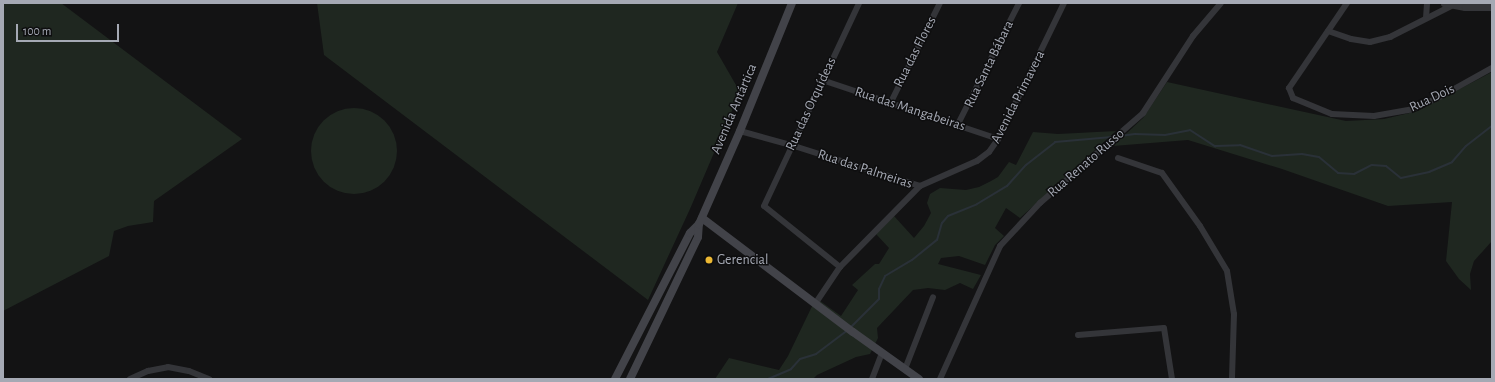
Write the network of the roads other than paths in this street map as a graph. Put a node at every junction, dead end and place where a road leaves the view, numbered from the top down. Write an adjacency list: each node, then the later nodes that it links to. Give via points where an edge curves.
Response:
1 (792, 3): 18 (main road, Avenida Antártica)
2 (859, 3): 15 (street, Rua das Orquídeas)
3 (940, 3): 16 (street, Rua das Flores)
4 (1019, 3): 17 (street, Rua Santa Bábara)
5 (1064, 3): 19 (street, Avenida Primavera)
6 (1221, 3): 38 (street, Rua Renato Russo, via 1193,36 1143,114 1040,204 1000,246)
7 (1347, 3): 13 (street, Rua Dois)
8 (1427, 3): 12 (street)
9 (1444, 3): 10 (street)
10 (1451, 6): 11 (street); 12 (street)
11 (1492, 7)
12 (1426, 18): 13 (street, via 1390,37 1370,42 1351,40)
13 (1328, 31): 14 (street, Rua Dois, via 1289,88 1293,98 1332,114 1374,116 1412,109 1436,99)
14 (1492, 68)
15 (822, 80): 16 (street, Rua das Mangabeiras); 20 (street, Rua das Orquídeas)
16 (891, 102): 17 (street, Rua das Mangabeiras)
17 (958, 124): 19 (street, Rua das Mangabeiras)
18 (740, 131): 20 (street, Rua das Palmeiras); 23 (main road, Avenida Antártica)
19 (998, 139): 22 (street, Avenida Primavera, via 989,152 977,160)
20 (791, 145): 22 (street, Rua das Palmeiras); 24 (street, Rua das Orquídeas, via 764,206)
21 (1118, 158): 40 (street, via 1162,173 1200,226 1226,271 1234,314)
22 (920, 186): 24 (street, Avenida Primavera)
23 (701, 221): 26 (main road); 34 (main road, Avenida Antártica, via 690,233); 35 (main road, Avenida Antártica, via 698,237)
24 (840, 267): 26 (street, Avenida Primavera)
25 (933, 297): 29 (street)
26 (815, 304): 28 (main road)
27 (1078, 335): 39 (street, via 1164,328)
28 (882, 353): 29 (main road); 36 (street)
29 (905, 369): 37 (main road)
30 (191, 372): 31 (street, via 168,367); 32 (street); 33 (street)
31 (130, 379)
32 (189, 379)
33 (209, 379)
34 (615, 379)
35 (630, 379)
36 (872, 379)
37 (919, 379)
38 (940, 379)
39 (1172, 379)
40 (1232, 379)

